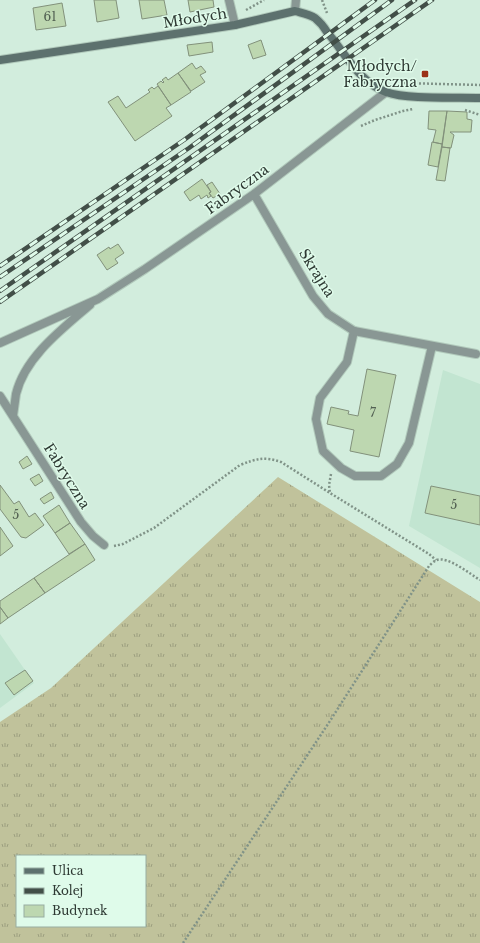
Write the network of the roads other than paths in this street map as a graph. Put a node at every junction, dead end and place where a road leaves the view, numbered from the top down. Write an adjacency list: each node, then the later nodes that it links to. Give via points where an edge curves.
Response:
1 (229, 0): 4 (street)
2 (296, 0): 3 (street)
3 (295, 11): 4 (street, Młodych); 6 (street, via 315,19 358,72 367,81)
4 (235, 25): 5 (street, Młodych)
5 (0, 60)
6 (386, 92): 7 (street); 8 (street, Fabryczna)
7 (480, 98)
8 (254, 194): 9 (street, Fabryczna); 10 (street, Skrajna, via 313,296 328,314)
9 (98, 298): 11 (street, Fabryczna); 15 (street, Fabryczna, via 63,328 33,360 16,393)
10 (354, 331): 12 (street, Skrajna); 12 (street, via 347,362 320,398 316,419 323,452 340,468 355,476 381,476 397,464 409,443)
11 (0, 343)
12 (432, 346): 13 (street, Skrajna)
13 (476, 354)
14 (0, 396): 15 (street, Fabryczna)
15 (13, 416): 16 (street, Fabryczna, via 80,522)
16 (104, 545)

